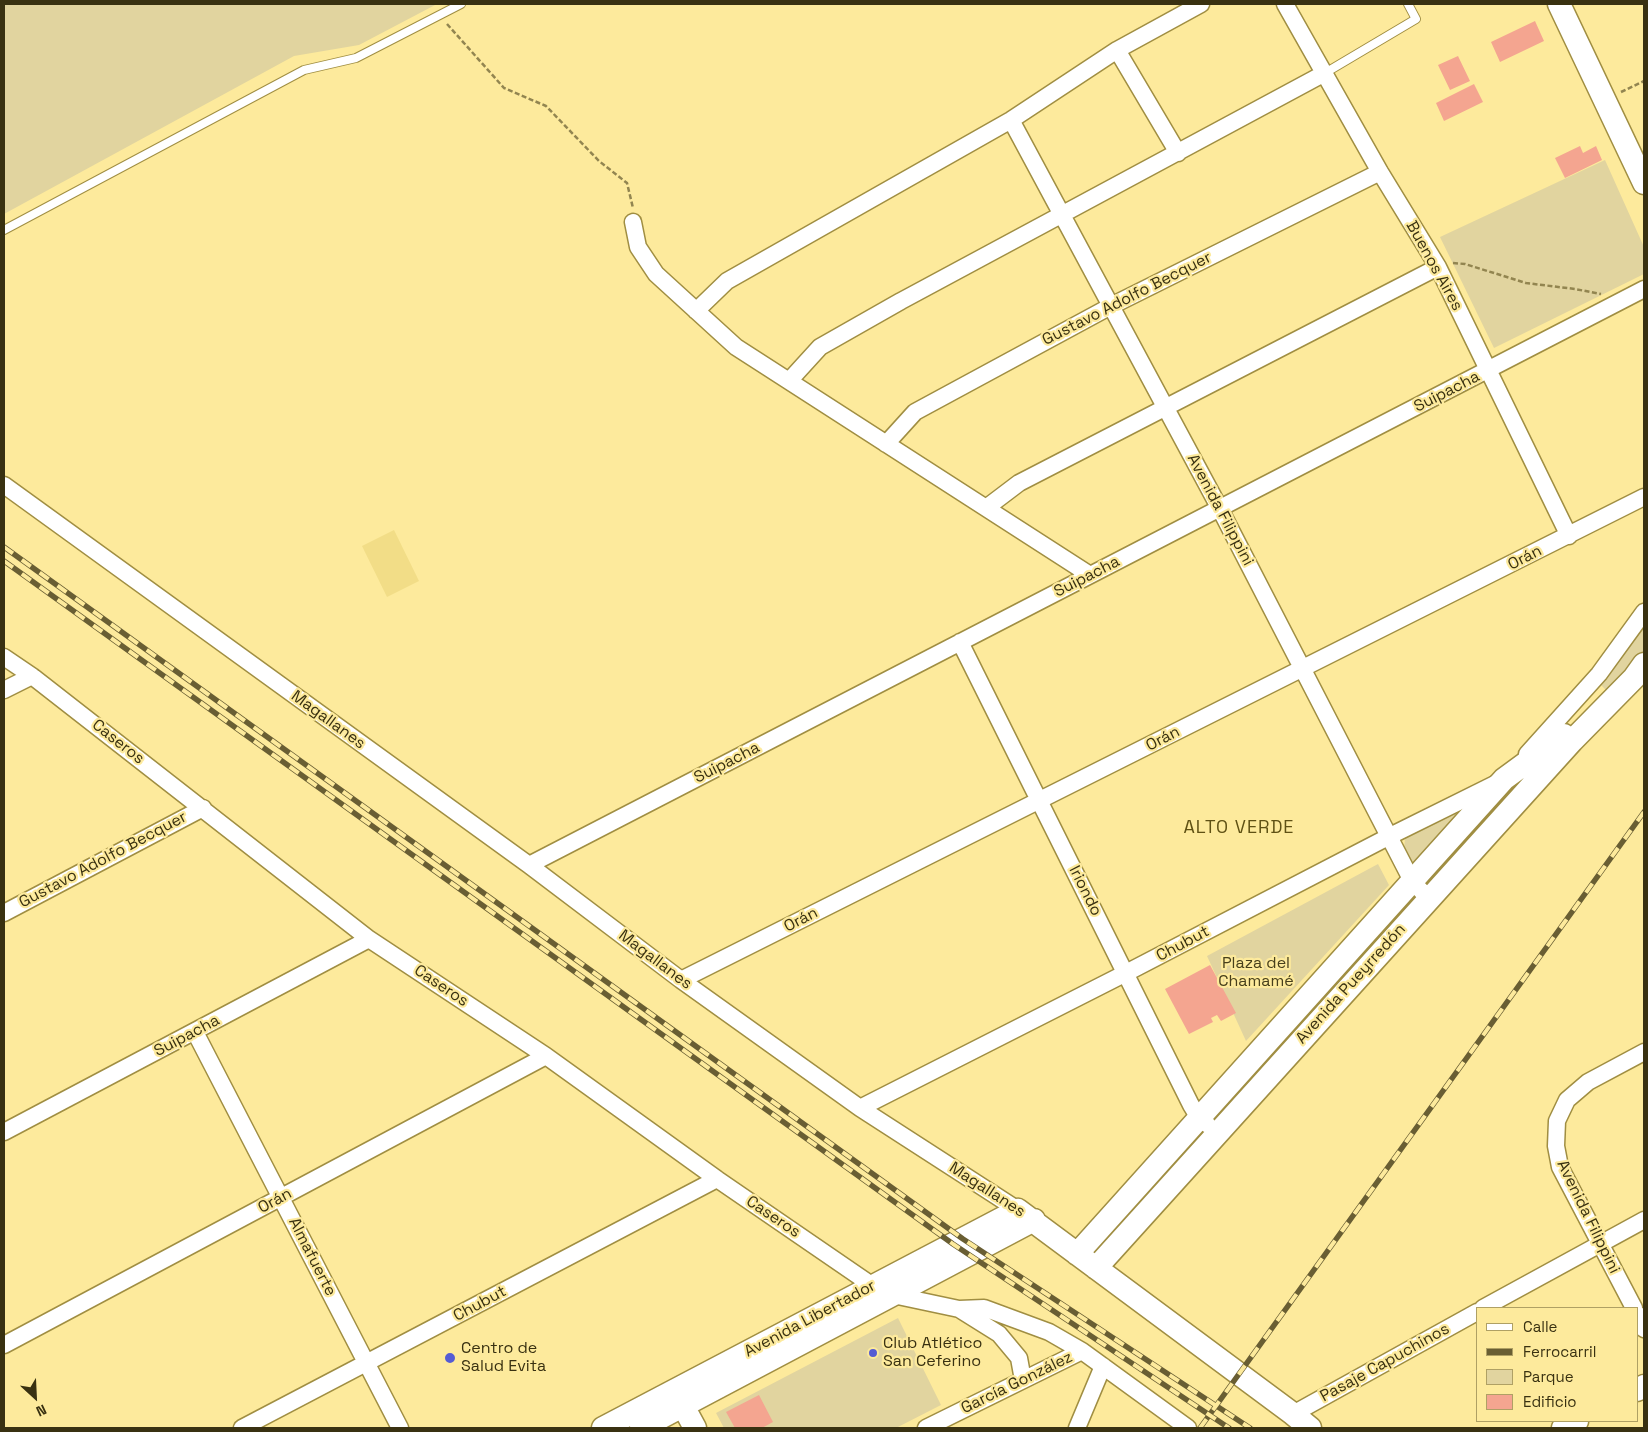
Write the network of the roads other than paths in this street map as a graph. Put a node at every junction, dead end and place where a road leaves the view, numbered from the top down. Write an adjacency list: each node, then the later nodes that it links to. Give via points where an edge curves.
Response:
1 (461, 4): 14 (lane, via 356,58 304,70)
2 (1201, 4): 6 (street)
3 (1285, 4): 7 (street, Buenos Aires)
4 (1408, 4): 7 (lane, via 1416,19)
5 (1559, 4): 11 (street)
6 (1117, 50): 8 (street); 9 (street)
7 (1325, 73): 9 (street); 10 (street, Buenos Aires)
8 (1011, 120): 12 (street, Avenida Filippini); 18 (street, via 726,281)
9 (1178, 153): 12 (street)
10 (1380, 172): 15 (street, Buenos Aires); 17 (street, Gustavo Adolfo Becquer)
11 (1644, 184)
12 (1062, 216): 17 (street, Avenida Filippini); 20 (street, via 820,348)
13 (634, 222): 18 (street, via 638,247 656,274)
14 (4, 230)
15 (1438, 267): 19 (street, Buenos Aires); 21 (street)
16 (1644, 289): 19 (street, Suipacha)
17 (1111, 306): 21 (street, Avenida Filippini); 22 (street, Gustavo Adolfo Becquer, via 915,412)
18 (696, 312): 20 (street, via 736,347)
19 (1488, 371): 26 (street, Suipacha); 27 (street, Buenos Aires)
20 (789, 381): 22 (street)
21 (1166, 408): 25 (street, via 1019,483); 26 (street, Avenida Filippini)
22 (886, 444): 25 (street)
23 (4, 485): 41 (street, Magallanes)
24 (1644, 497): 27 (street, Orán)
25 (986, 508): 28 (street)
26 (1220, 509): 28 (street, Suipacha); 33 (street, Avenida Filippini)
27 (1568, 536): 33 (street, Orán)
28 (1090, 575): 30 (street, Suipacha)
29 (1644, 612): 37 (street, Avenida Pueyrredón, via 1599,674)
30 (960, 642): 38 (street, Iriondo); 41 (street, Suipacha)
31 (4, 657): 34 (street, Caseros)
32 (1644, 664): 36 (street, Avenida Pueyrredón)
33 (1304, 669): 38 (street, Orán); 40 (street, Avenida Filippini)
34 (32, 676): 35 (street); 39 (street, Caseros)
35 (4, 690)
36 (1609, 702): 37 (street, Avenida Pueyrredón); 43 (street, Avenida Pueyrredón)
37 (1504, 779): 40 (street, Chubut); 42 (street, Avenida Pueyrredón)
38 (1039, 801): 46 (street, Iriondo); 47 (street, Orán)
39 (203, 808): 44 (street, Gustavo Adolfo Becquer); 45 (street, Caseros)
40 (1390, 836): 42 (street, Avenida Filippini); 46 (street, Chubut)
41 (529, 865): 47 (street, Magallanes)
42 (1412, 881): 43 (street, Avenida Filippini); 52 (street, Avenida Pueyrredón)
43 (1429, 899): 54 (street, Avenida Pueyrredón)
44 (4, 913)
45 (370, 939): 48 (street, Suipacha); 50 (street, Caseros)
46 (1126, 974): 51 (street, Chubut); 52 (street, Iriondo)
47 (681, 980): 51 (street, Magallanes)
48 (195, 1032): 53 (street, Suipacha); 56 (street, Almafuerte)
49 (1644, 1052): 59 (street, Avenida Filippini, via 1588,1082 1568,1100 1557,1121 1556,1146 1560,1168)
50 (546, 1056): 55 (street, Caseros); 56 (street, Orán)
51 (860, 1108): 57 (street, Magallanes)
52 (1200, 1118): 54 (street, Iriondo); 60 (street, Avenida Pueyrredón)
53 (4, 1132)
54 (1217, 1132): 61 (street, Avenida Pueyrredón)
55 (717, 1179): 62 (street, Caseros); 72 (street, Chubut)
56 (281, 1197): 70 (street, Orán); 72 (street, Almafuerte)
57 (1026, 1215): 60 (street, Magallanes); 62 (street, Avenida Libertador); 63 (street, Avenida Libertador)
58 (1644, 1220): 59 (street)
59 (1601, 1243): 64 (street); 65 (street, Avenida Filippini)
60 (1077, 1254): 61 (street, Magallanes)
61 (1096, 1268): 76 (street, Magallanes)
62 (873, 1286): 63 (street, Caseros); 75 (street, Avenida Libertador)
63 (893, 1295): 66 (street, Caseros); 75 (street, Avenida Libertador)
64 (1485, 1307)
65 (1633, 1307)
66 (959, 1309): 71 (street, via 984,1308 1049,1332); 74 (street, via 999,1334 1019,1358)
67 (1476, 1313): 76 (street, Pasaje Capuchinos)
68 (1638, 1316): 69 (street)
69 (1644, 1329)
70 (4, 1345)
71 (1082, 1351): 73 (street); 74 (street, García González)
72 (367, 1363): 78 (street, Chubut); 79 (street, Almafuerte)
73 (1103, 1366): 84 (street); 85 (street)
74 (1023, 1380): 83 (street, García González)
75 (679, 1398): 80 (street, Avenida Libertador); 81 (street, Avenida Libertador); 82 (street)
76 (1302, 1421)
77 (1575, 1422): 86 (street)
78 (242, 1428)
79 (400, 1428)
80 (603, 1428)
81 (642, 1428)
82 (695, 1428)
83 (926, 1428)
84 (1076, 1428)
85 (1188, 1428)
86 (1563, 1428)

